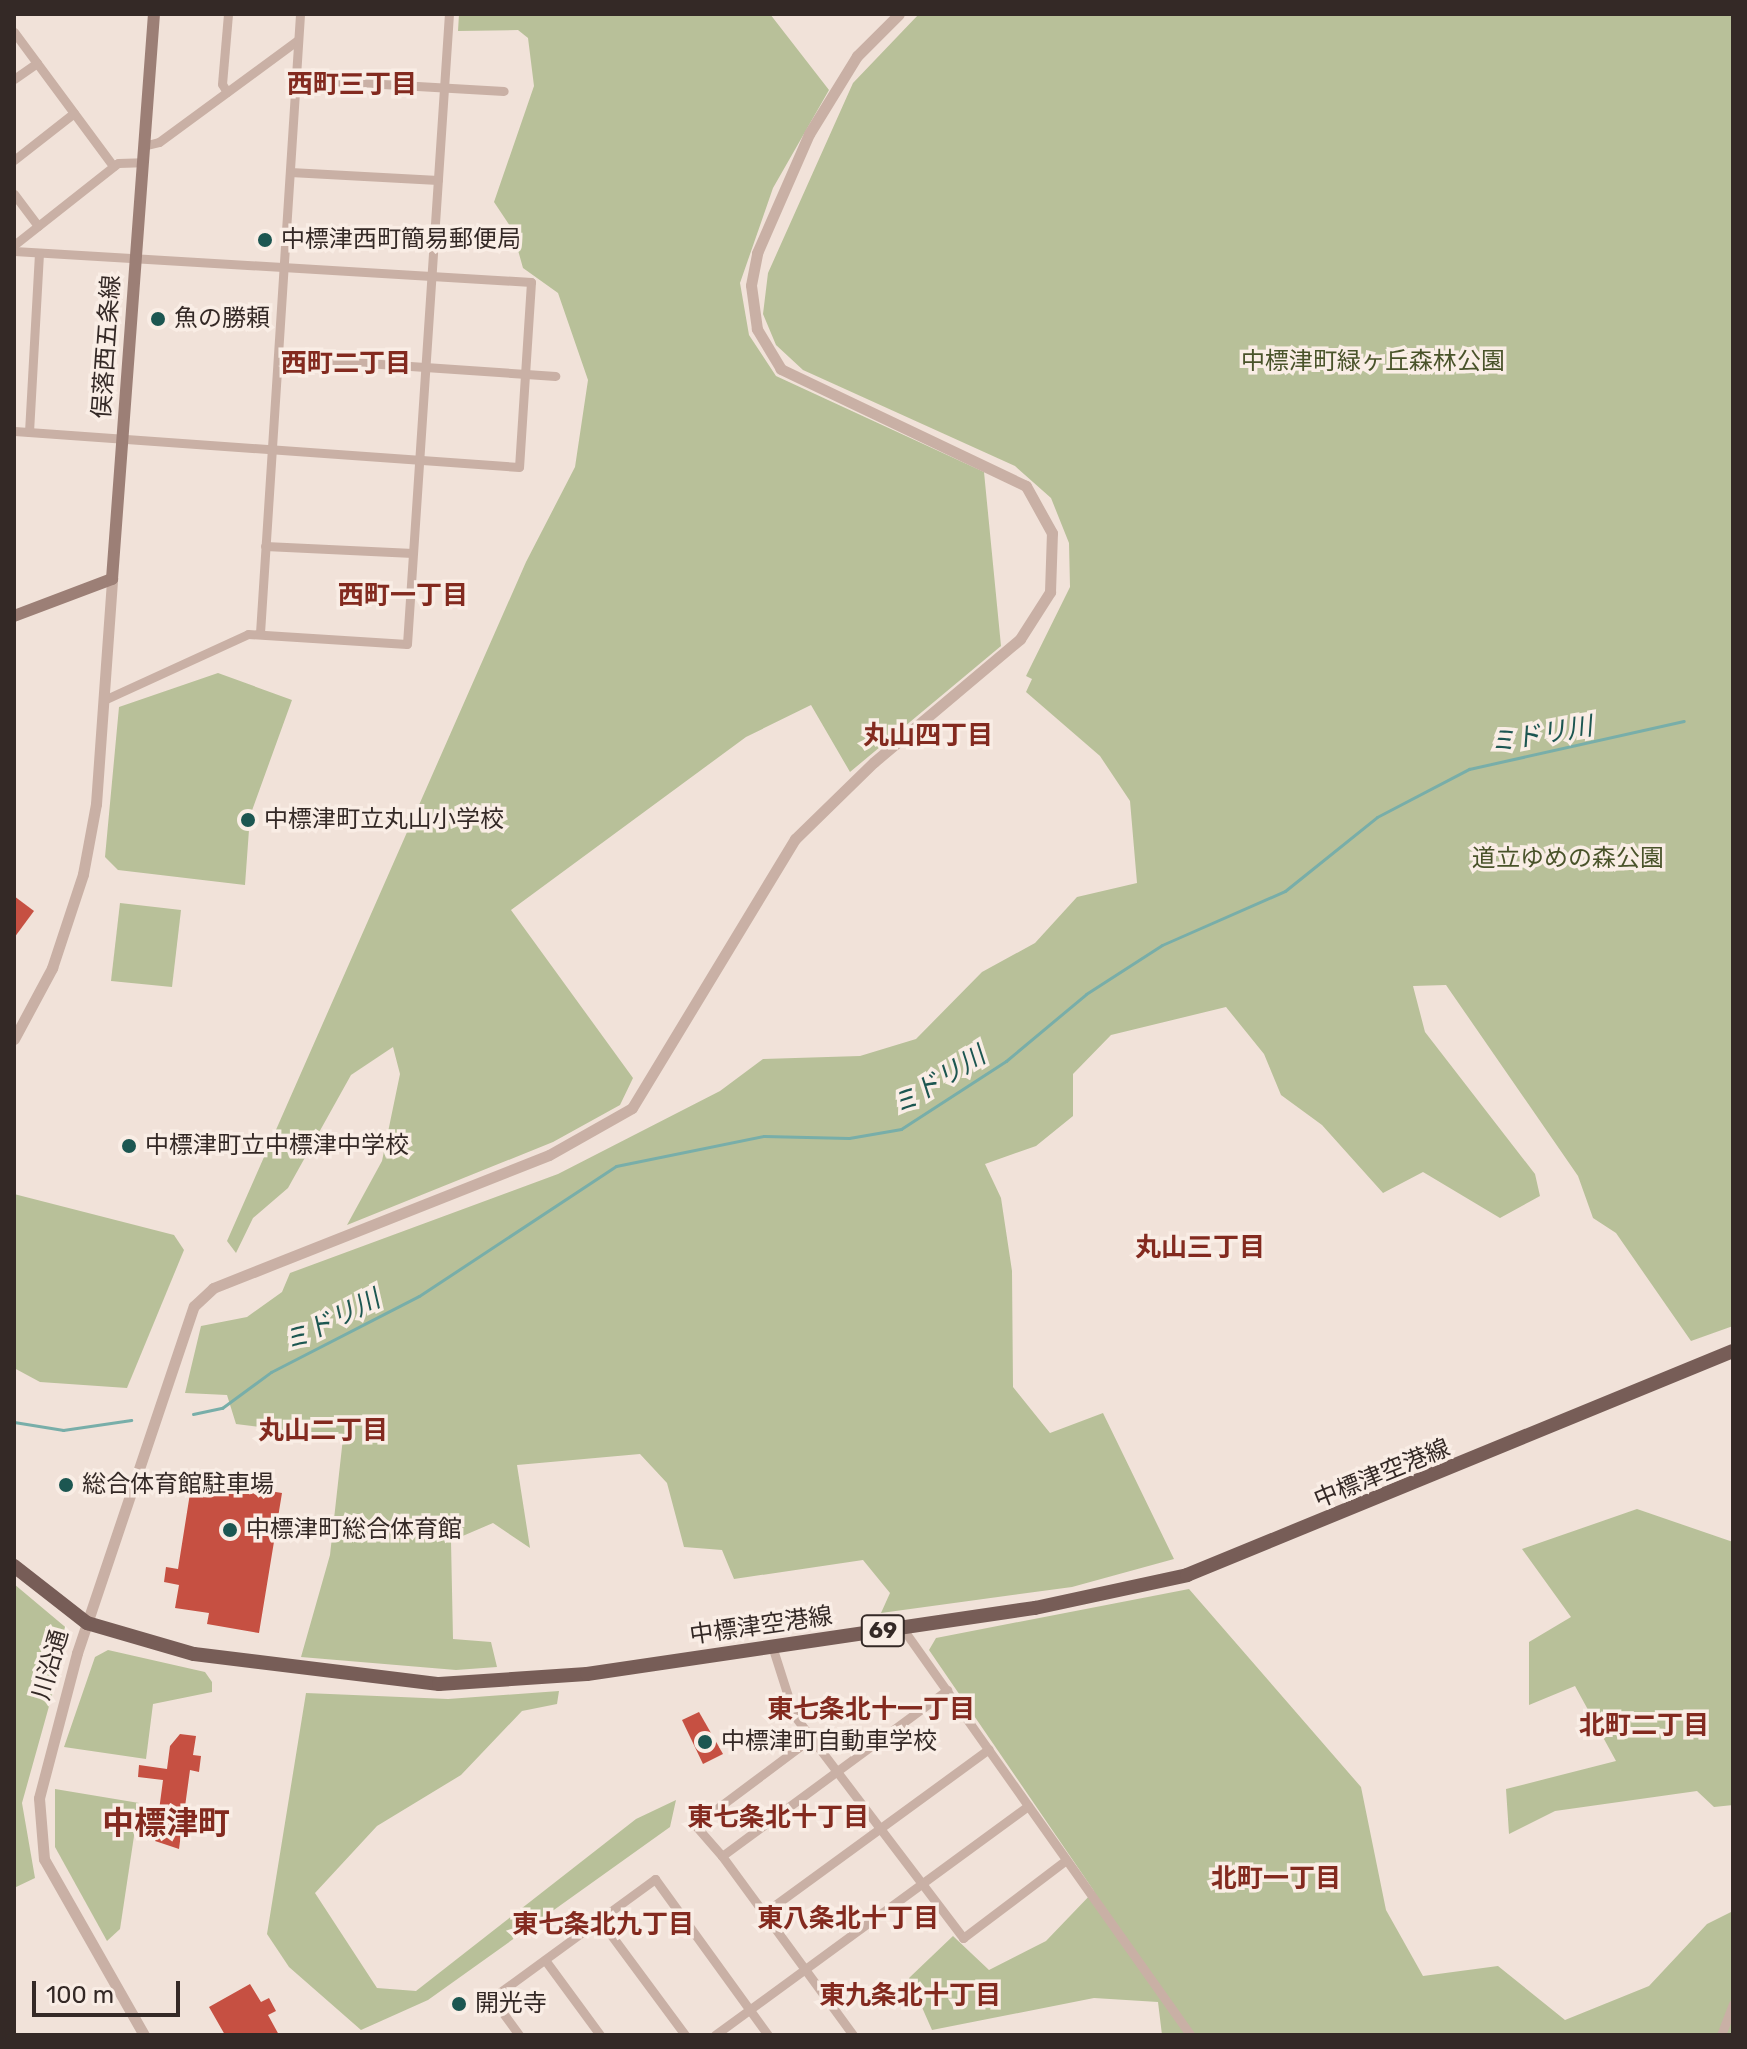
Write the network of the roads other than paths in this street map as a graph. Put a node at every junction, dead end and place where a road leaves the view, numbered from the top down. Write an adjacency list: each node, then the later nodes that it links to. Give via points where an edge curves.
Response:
1 (154, 14): 15 (main road, 俣落西五条線)
2 (228, 14): 13 (street, via 222,84)
3 (300, 14): 7 (street)
4 (449, 14): 11 (street)
5 (899, 14): 46 (street, 川沿通, via 857,56 809,134 757,253 751,285 757,329 781,369 1026,486 1046,514 1055,555 1039,615 1020,639 874,762 795,839 632,1108 549,1155 200,1297)
6 (14, 32): 8 (street)
7 (298, 40): 10 (street); 13 (street)
8 (37, 63): 9 (street); 14 (street)
9 (14, 79)
10 (296, 79): 11 (street); 19 (street)
11 (443, 88): 12 (street); 20 (street)
12 (504, 91)
13 (227, 92): 15 (street, via 159,142)
14 (74, 113): 16 (street); 18 (street)
15 (143, 146): 17 (main road, 俣落西五条線)
16 (14, 160)
17 (142, 162): 18 (street); 25 (main road, 俣落西五条線)
18 (113, 166): 22 (street)
19 (290, 172): 20 (street); 26 (street)
20 (438, 180): 27 (street)
21 (14, 194): 22 (street)
22 (38, 226): 23 (street)
23 (14, 248): 24 (street)
24 (39, 253): 25 (street); 33 (street)
25 (136, 257): 26 (street); 34 (main road, 俣落西五条線)
26 (284, 266): 27 (street); 28 (street)
27 (431, 275): 29 (street); 30 (street, via 531,282)
28 (278, 357): 29 (street); 35 (street)
29 (425, 367): 30 (street); 36 (street)
30 (525, 374): 31 (street); 36 (street, via 519,467)
31 (555, 376)
32 (14, 431): 33 (street)
33 (29, 432): 34 (street)
34 (123, 438): 35 (street); 39 (main road, 俣落西五条線)
35 (272, 450): 36 (street); 37 (street)
36 (419, 459): 38 (street)
37 (265, 546): 38 (street); 41 (street)
38 (413, 553): 41 (street, via 407,644)
39 (112, 579): 40 (main road); 42 (street)
40 (14, 616)
41 (260, 633): 42 (street)
42 (104, 700): 43 (street, via 83,874 52,968)
43 (14, 1039)
44 (1733, 1351): 47 (main road, 中標津空港線 / 69, via 1187,1575 1081,1601)
45 (14, 1566): 46 (main road, 中標津空港線 / 69)
46 (87, 1623): 48 (main road, 中標津空港線 / 69, via 194,1654 439,1684 587,1674); 64 (street, 川沿通, via 44,1773 41,1840 56,1883)
47 (903, 1629): 48 (main road, 中標津空港線 / 69); 49 (street)
48 (772, 1646): 50 (street, via 794,1715)
49 (947, 1690): 51 (street); 52 (street)
50 (810, 1739): 52 (street); 55 (street, via 695,1825)
51 (989, 1749): 53 (street); 54 (street)
52 (837, 1772): 54 (street); 55 (street)
53 (1028, 1806): 56 (street); 57 (street)
54 (881, 1831): 57 (street); 58 (street)
55 (722, 1856): 58 (street)
56 (1066, 1860): 57 (street, via 963,1938); 71 (street)
57 (922, 1884): 61 (street)
58 (764, 1913): 61 (street)
59 (600, 1920): 60 (street); 63 (street, via 655,1879); 67 (street)
60 (545, 1960): 65 (street, via 492,1998); 66 (street)
61 (805, 1969): 63 (street); 70 (street)
62 (1733, 2004): 72 (street)
63 (749, 2010): 68 (street); 69 (street)
64 (144, 2035)
65 (519, 2035)
66 (600, 2035)
67 (685, 2035)
68 (715, 2035)
69 (768, 2035)
70 (853, 2035)
71 (1190, 2035)
72 (1721, 2035)

